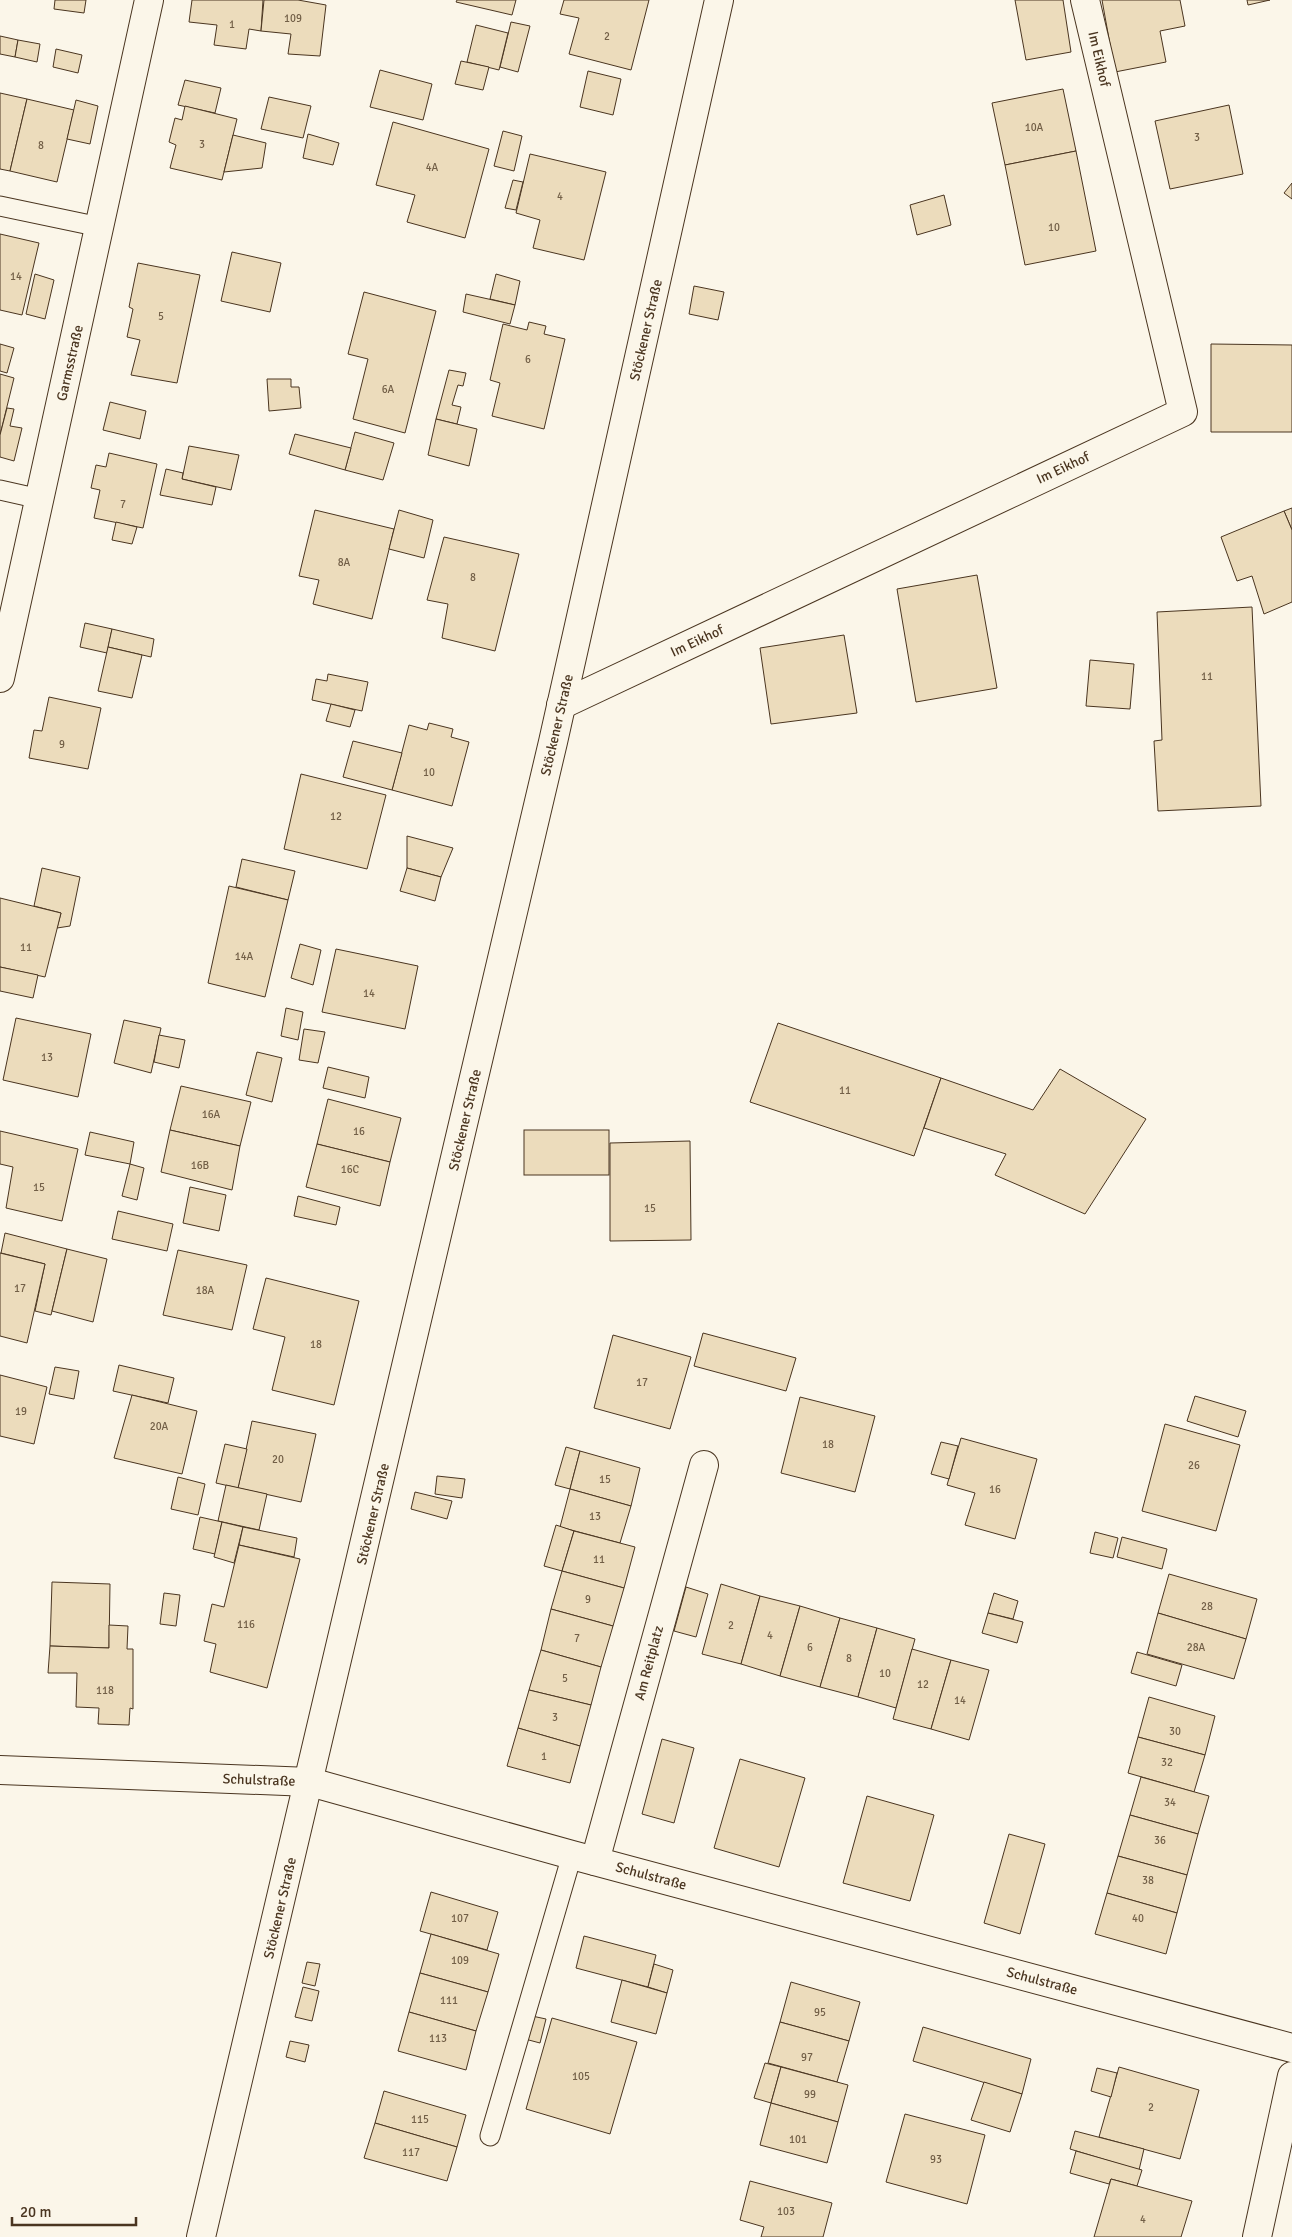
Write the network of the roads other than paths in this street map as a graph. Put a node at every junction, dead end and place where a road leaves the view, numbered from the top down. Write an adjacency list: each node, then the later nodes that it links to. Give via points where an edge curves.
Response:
1 (149, 0): 5 (street, Garmsstraße)
2 (719, 0): 9 (street, Stöckener Straße)
3 (1085, 0): 9 (street, Im Eikhof, via 1183,412)
4 (0, 206): 5 (lane)
5 (100, 227): 7 (street, Garmsstraße)
6 (0, 490): 7 (lane)
7 (40, 499): 8 (street, Garmsstraße)
8 (0, 678)
9 (561, 705): 12 (street, Stöckener Straße)
10 (704, 1465): 13 (street, Am Reitplatz)
11 (0, 1770): 12 (street, Schulstraße)
12 (310, 1782): 13 (street, Schulstraße); 17 (street, Stöckener Straße)
13 (583, 1858): 14 (street, Schulstraße); 16 (lane)
14 (1292, 2048)
15 (1292, 2076): 18 (street)
16 (490, 2136)
17 (201, 2237)
18 (1257, 2237)

